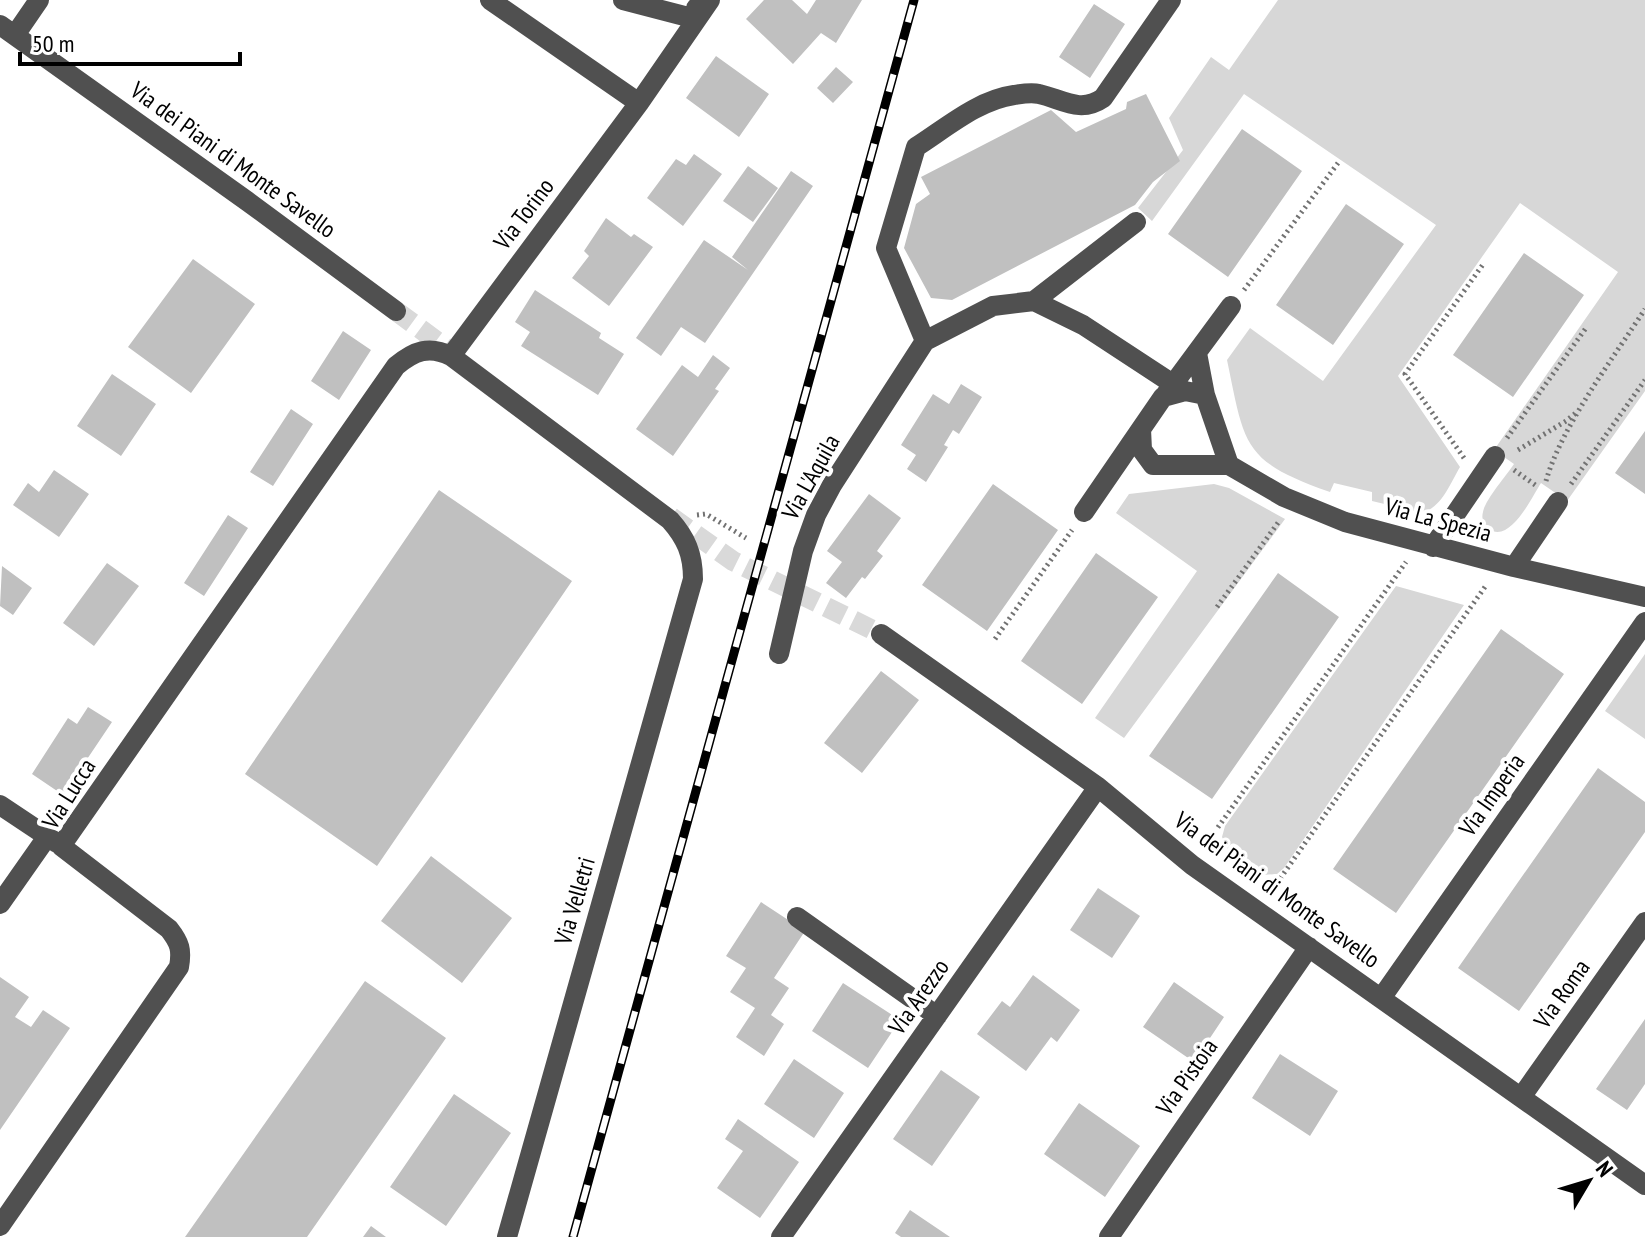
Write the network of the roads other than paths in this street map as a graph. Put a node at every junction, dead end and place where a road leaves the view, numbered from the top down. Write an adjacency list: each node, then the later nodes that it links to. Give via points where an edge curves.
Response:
1 (39, 0): 7 (street)
2 (490, 0): 8 (street)
3 (623, 0): 6 (street)
4 (710, 0): 6 (street, Via Torino)
5 (1171, 0): 13 (street, via 1093,105 1066,104 1036,93 1010,95 981,106 916,147 886,248)
6 (696, 10): 8 (street, Via Torino)
7 (7, 30): 12 (street, Via dei Piani di Monte Savello)
8 (639, 103): 15 (street, Via Torino)
9 (1136, 222): 10 (street)
10 (1034, 301): 13 (street, Via L'Aquila, via 993,306); 16 (street, via 1083,325)
11 (1231, 306): 14 (street)
12 (396, 311)
13 (925, 341): 30 (street, Via L'Aquila, via 816,515)
14 (1197, 353): 16 (street); 17 (street)
15 (451, 356): 33 (street, Via Lucca, via 427,349 396,366); 43 (street, Via Velletri, via 670,520 693,562 693,579)
16 (1168, 391): 17 (street); 18 (street)
17 (1205, 395): 21 (street)
18 (1141, 429): 20 (street, via 1142,450); 22 (street)
19 (1497, 458): 25 (street)
20 (1153, 465): 21 (street); 22 (street)
21 (1229, 465): 25 (street, Via La Spezia, via 1324,515)
22 (1109, 475): 24 (street)
23 (1558, 502): 26 (street)
24 (1084, 512)
25 (1426, 545): 26 (street, Via La Spezia)
26 (1508, 566): 27 (street, Via La Spezia)
27 (1645, 597)
28 (1645, 622): 38 (street, Via Imperia)
29 (881, 634): 31 (street, Via dei Piani di Monte Savello)
30 (779, 654)
31 (1098, 787): 37 (street, Via dei Piani di Monte Savello, via 1192,865); 39 (street, Via Arezzo)
32 (0, 805): 33 (street)
33 (54, 841): 34 (street, Via Lucca); 42 (street, Via Lucca, via 169,929 182,952 179,967)
34 (0, 904)
35 (797, 917): 39 (street)
36 (1645, 922): 40 (street, Via Roma)
37 (1309, 947): 38 (street, Via dei Piani di Monte Savello); 45 (street, Via Pistoia)
38 (1382, 997): 40 (street, Via dei Piani di Monte Savello)
39 (937, 1016): 44 (street, Via Arezzo)
40 (1522, 1096): 41 (street, Via dei Piani di Monte Savello)
41 (1645, 1185)
42 (0, 1226)
43 (507, 1237)
44 (781, 1237)
45 (1109, 1237)

